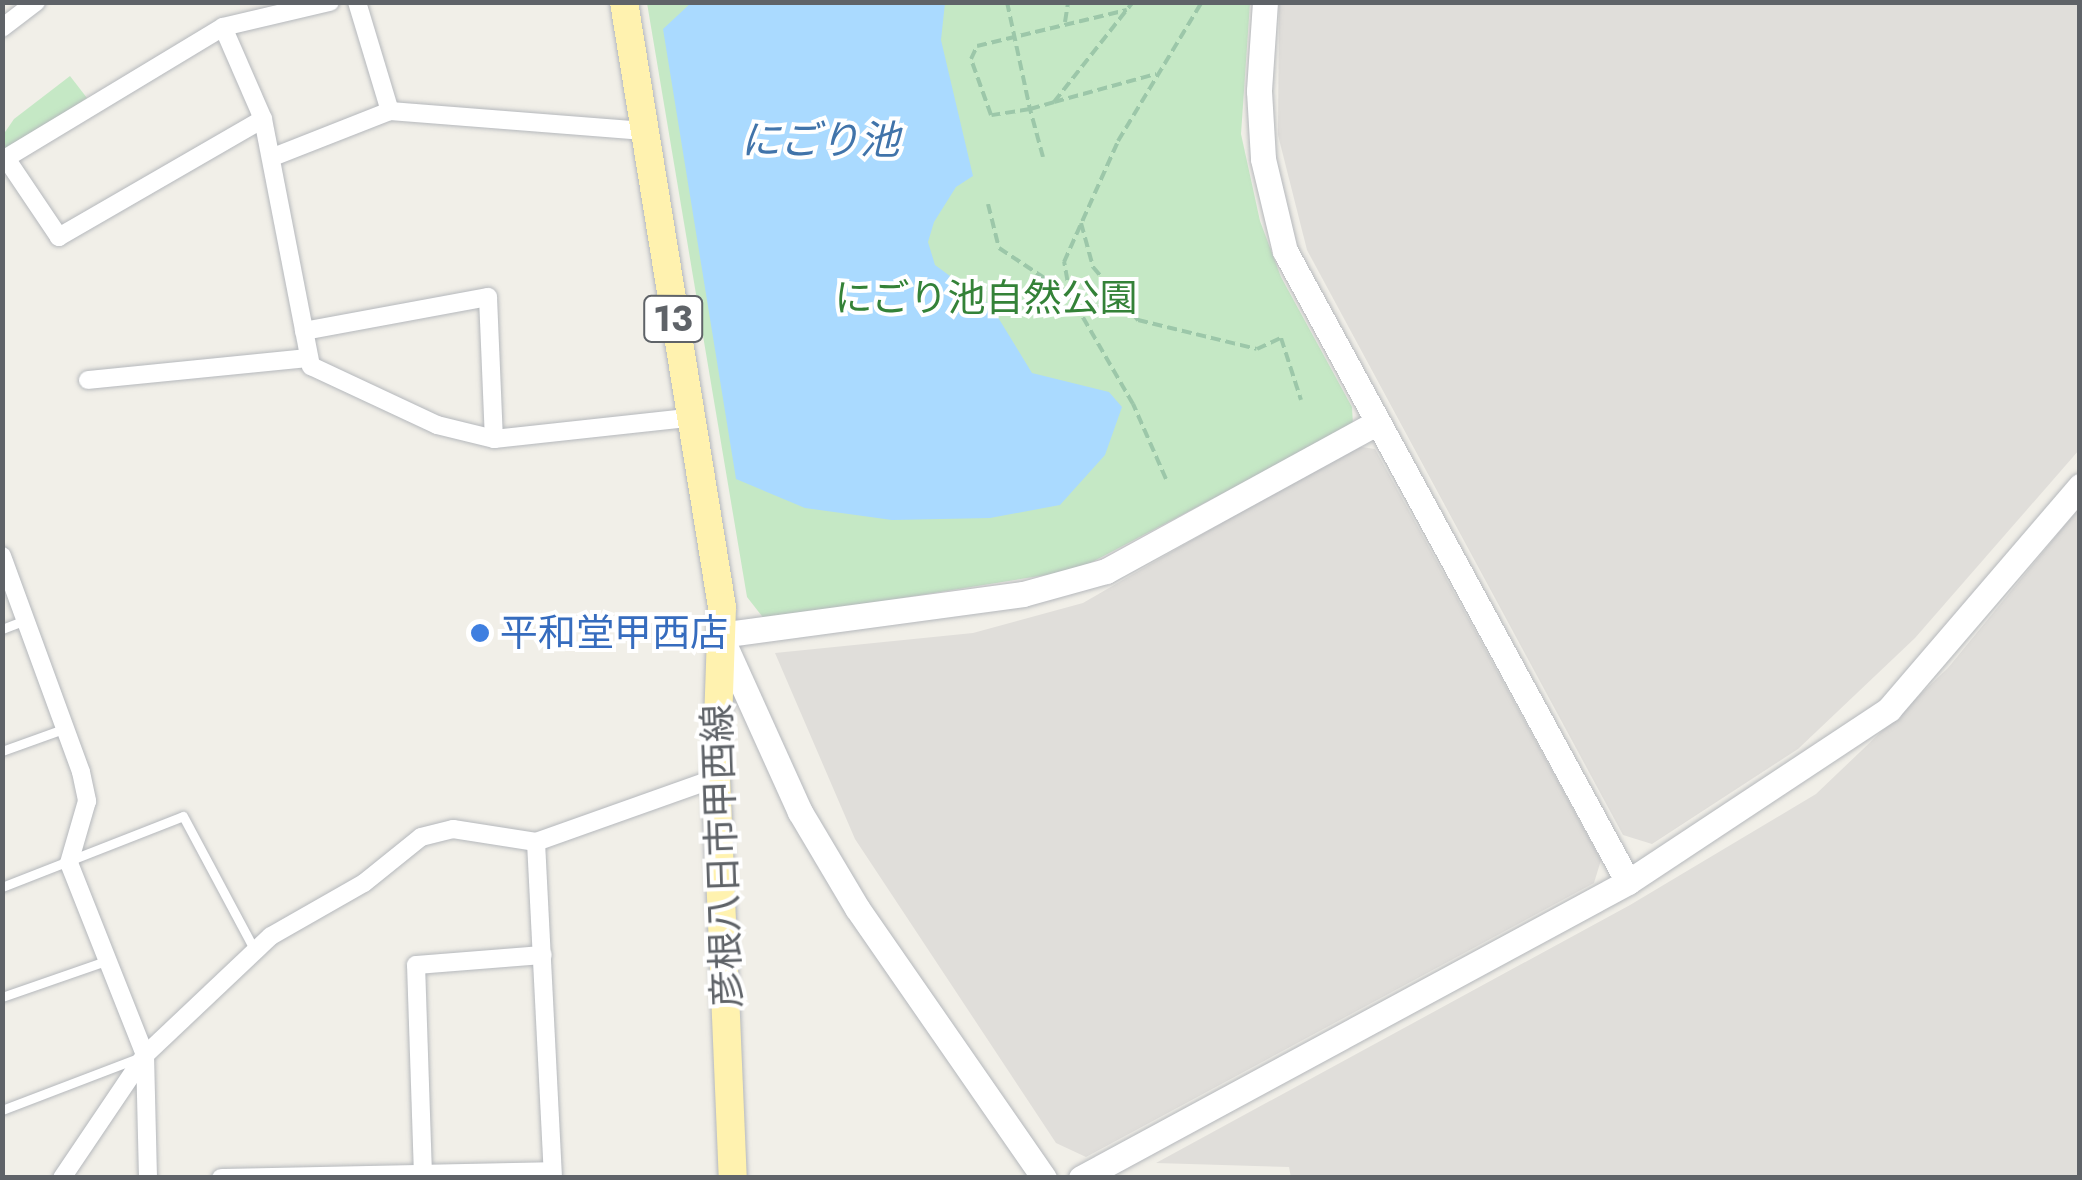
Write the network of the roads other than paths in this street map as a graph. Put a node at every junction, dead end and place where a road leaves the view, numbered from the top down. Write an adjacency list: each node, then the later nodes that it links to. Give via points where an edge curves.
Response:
1 (36, 2): 7 (street)
2 (330, 2): 6 (street)
3 (357, 2): 8 (street)
4 (624, 2): 10 (main road, 彦根八日市甲西線 / 13)
5 (1265, 2): 16 (street, via 1258,91 1263,160 1285,251)
6 (222, 26): 9 (street); 9 (street, via 6,158 59,237)
7 (2, 28)
8 (390, 110): 10 (street); 11 (street)
9 (263, 119): 11 (street)
10 (644, 131): 15 (main road, 彦根八日市甲西線 / 13)
11 (273, 157): 12 (street)
12 (304, 331): 13 (street); 17 (street, via 488,297)
13 (309, 358): 14 (street); 17 (street, via 311,366 437,426)
14 (88, 380)
15 (688, 418): 17 (street); 22 (main road, 彦根八日市甲西線 / 13, via 719,582)
16 (1376, 424): 22 (street, via 1106,571 1023,594); 28 (street)
17 (494, 439)
18 (2080, 486): 28 (street, via 1889,709)
19 (2, 556): 20 (street)
20 (27, 619): 21 (lane); 23 (street)
21 (2, 629)
22 (720, 635): 25 (main road, 彦根八日市甲西線 / 13); 42 (street, via 800,812 856,908)
23 (66, 728): 24 (lane); 27 (street, via 87,801)
24 (2, 751)
25 (716, 778): 26 (street); 41 (main road, 彦根八日市甲西線 / 13)
26 (536, 842): 30 (street, via 453,828 430,832); 31 (street)
27 (69, 863): 29 (lane); 30 (lane, via 183,816); 32 (street)
28 (1628, 882): 43 (street)
29 (2, 886)
30 (255, 951): 34 (street)
31 (543, 955): 36 (street); 37 (street, via 416,965)
32 (108, 960): 33 (lane); 34 (street)
33 (2, 997)
34 (145, 1055): 35 (lane); 38 (street); 39 (street)
35 (2, 1110)
36 (552, 1174): 37 (street)
37 (422, 1175): 40 (street)
38 (62, 1178)
39 (148, 1178)
40 (221, 1178)
41 (734, 1178)
42 (1044, 1178)
43 (1080, 1178)

